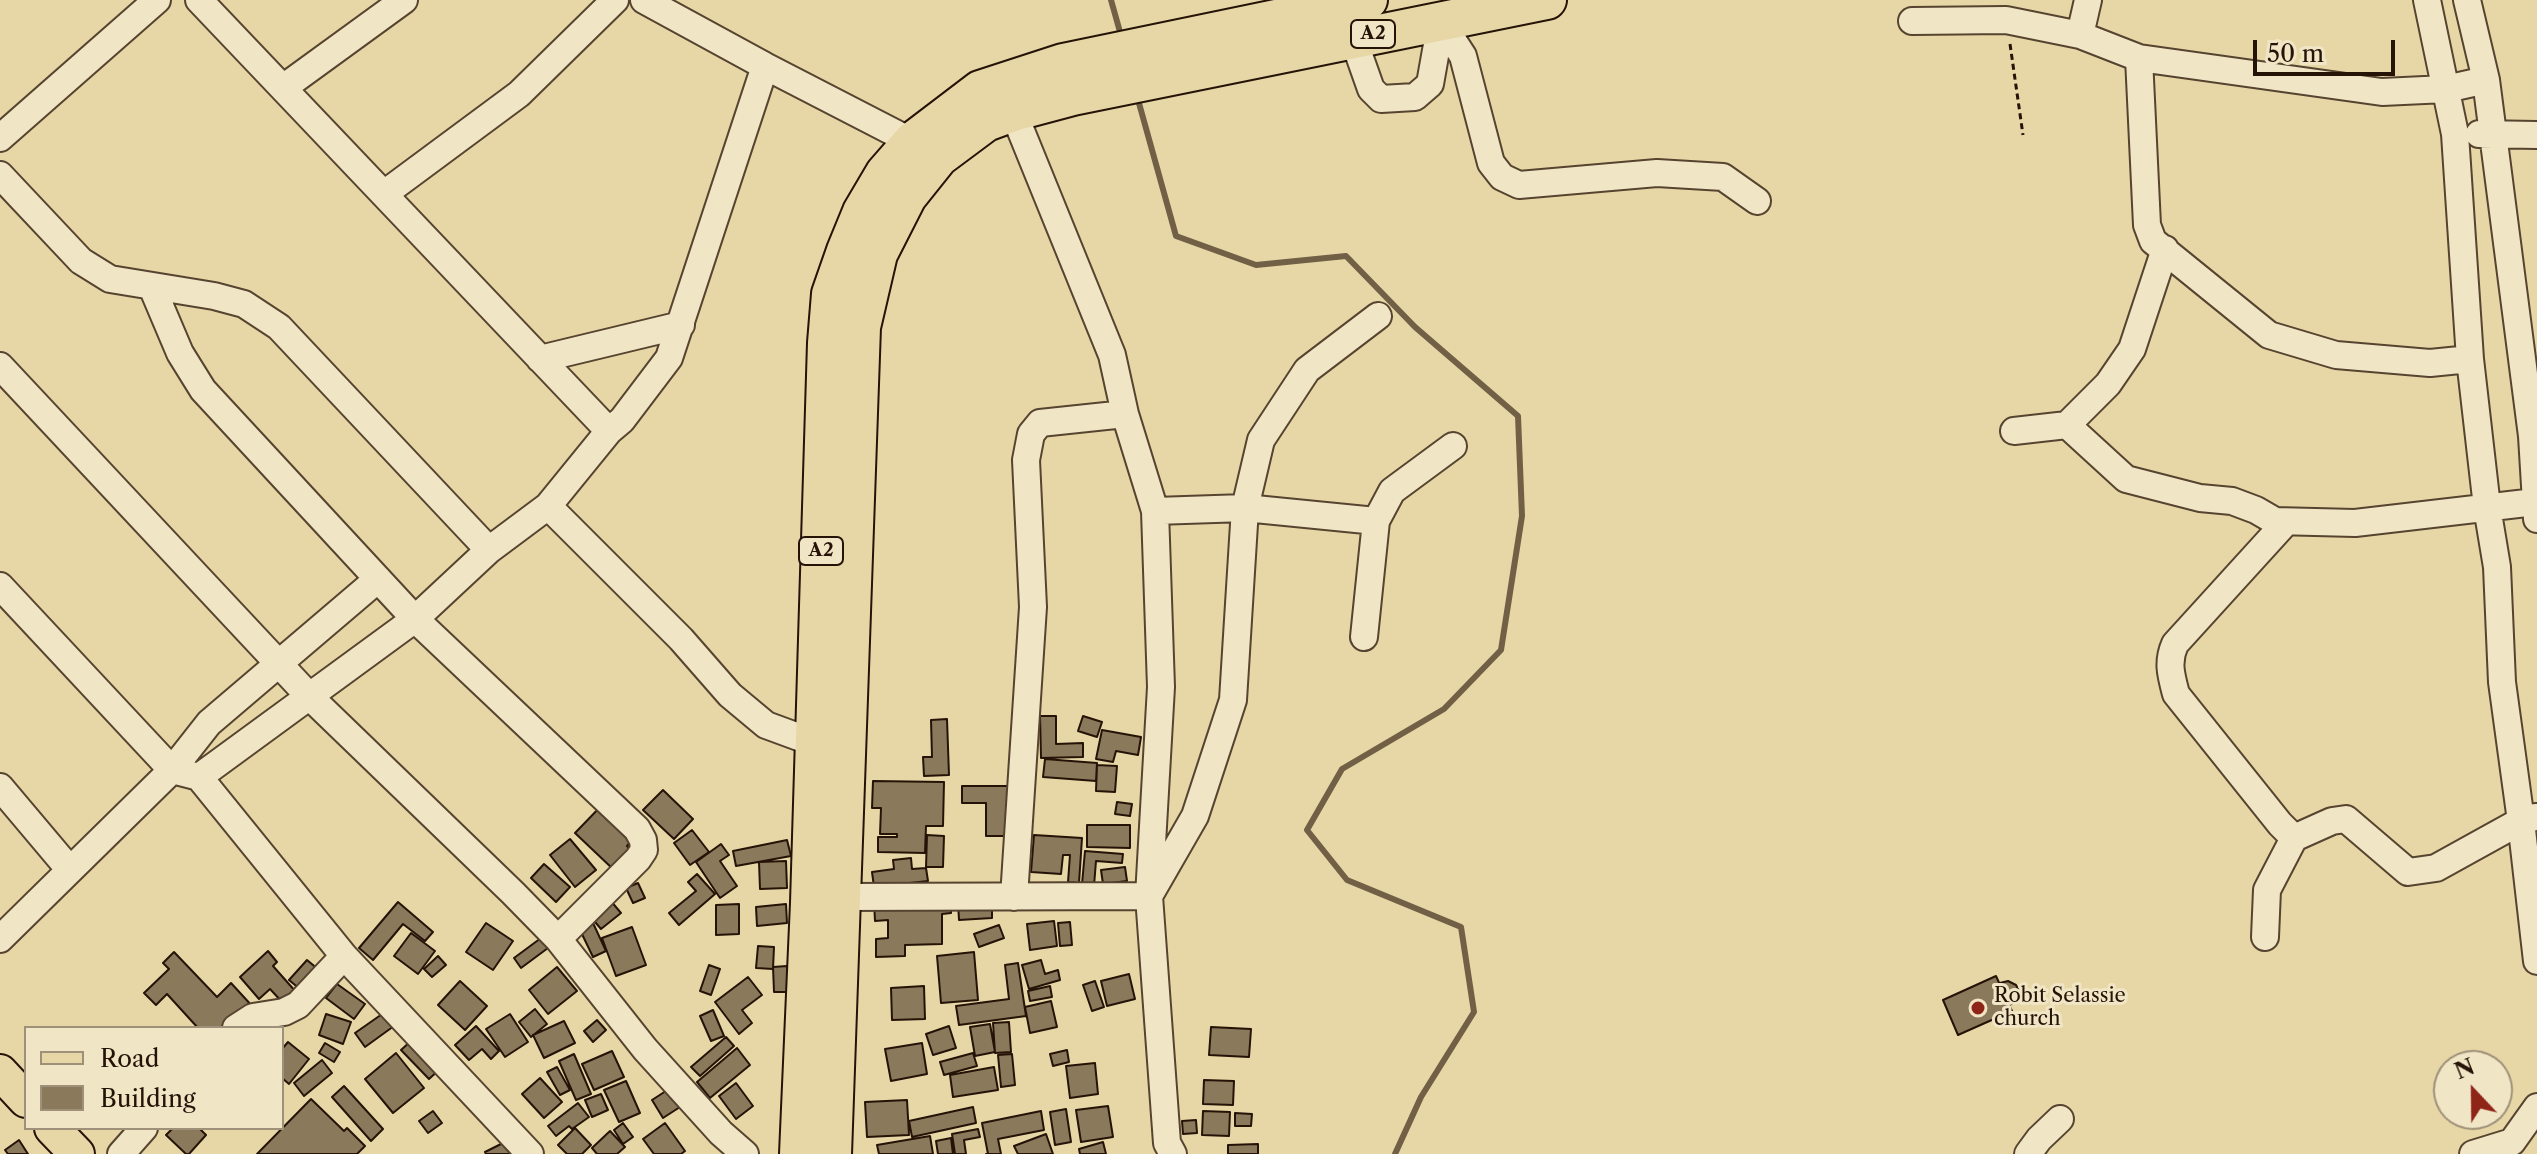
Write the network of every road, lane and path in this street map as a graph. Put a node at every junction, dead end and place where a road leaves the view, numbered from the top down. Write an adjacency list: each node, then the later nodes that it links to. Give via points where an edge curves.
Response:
1 (157, 0): 27 (street)
2 (199, 0): 20 (street)
3 (404, 0): 20 (street)
4 (615, 0): 30 (street, via 519,94)
5 (644, 0): 18 (street)
6 (1368, 0): 12 (highway, A2)
7 (1547, 0): 14 (highway, A2)
8 (2088, 0): 15 (street)
9 (2427, 0): 21 (street)
10 (2467, 0): 19 (street)
11 (2006, 20): 13 (street); 15 (street); 25 (path)
12 (1294, 21): 16 (highway, A2); 22 (highway, A2, via 1197,52)
13 (1912, 21)
14 (1441, 22): 16 (highway, A2); 16 (street, via 1430,84 1415,97 1381,99 1371,89); 31 (street, via 1463,56 1491,163 1502,177 1519,185 1657,173 1723,177)
15 (2080, 35): 17 (street)
16 (1353, 38)
17 (2139, 58): 21 (street, via 2382,92); 32 (street, via 2147,225 2153,241)
18 (765, 66): 28 (street); 35 (street)
19 (2486, 80): 21 (street); 23 (street)
20 (283, 88): 30 (street)
21 (2446, 89): 24 (street)
22 (1008, 97): 28 (highway, A2, via 986,122); 39 (street, via 1112,355)
23 (2493, 133): 24 (street); 26 (street); 48 (street, via 2532,436)
24 (2455, 134): 37 (street)
25 (2023, 135)
26 (2537, 135)
27 (0, 136)
28 (926, 149): 58 (highway, A2, via 878,254 861,327)
29 (0, 175): 33 (street, via 81,261 110,279)
30 (384, 194): 36 (street)
31 (1757, 201)
32 (2165, 249): 37 (street, via 2269,335 2336,355 2430,363); 40 (street, via 2132,349 2108,384)
33 (152, 287): 51 (street, via 244,304 279,327); 52 (street, via 180,353 203,390)
34 (1378, 316): 46 (street, via 1307,370 1261,440)
35 (681, 325): 36 (street); 41 (street, via 669,358)
36 (540, 359): 41 (street)
37 (2470, 359): 45 (street)
38 (0, 366): 56 (street)
39 (1125, 414): 47 (street); 67 (street, via 1040,423 1031,434 1026,460 1033,607)
40 (2067, 425): 42 (street); 50 (street, via 2126,479 2232,501)
41 (609, 431): 44 (street)
42 (2014, 431)
43 (1453, 446): 49 (street, via 1392,491)
44 (548, 506): 51 (street); 58 (street, via 730,695 766,725)
45 (2487, 507): 48 (street); 50 (street, via 2355,523); 62 (street, via 2497,567 2502,682)
46 (1245, 508): 47 (street); 49 (street); 65 (street, via 1233,700 1195,816)
47 (1155, 511): 65 (street, via 1161,687)
48 (2536, 511)
49 (1376, 521): 55 (street)
50 (2286, 522): 63 (street, via 2169,657 2176,694)
51 (489, 550): 54 (street)
52 (378, 579): 54 (street); 56 (street)
53 (0, 586): 59 (street)
54 (415, 619): 57 (street); 70 (street, via 643,840 638,859)
55 (1364, 637)
56 (278, 663): 57 (street); 59 (street, via 209,723)
57 (309, 696): 60 (street); 70 (street)
58 (831, 744): 66 (highway, A2); 85 (highway, A2)
59 (172, 770): 60 (street); 64 (street)
60 (199, 777): 71 (street)
61 (0, 787): 64 (street)
62 (2529, 819): 63 (street, via 2436,868 2408,872 2346,819); 72 (street)
63 (2294, 838): 68 (street, via 2267,890)
64 (70, 870): 69 (street)
65 (1149, 896): 67 (street); 80 (street)
66 (842, 897): 67 (street); 86 (highway, A2)
67 (1014, 897)
68 (2265, 937)
69 (0, 939)
70 (558, 939): 84 (street, via 645,1049)
71 (344, 956): 73 (street, via 298,1005); 83 (street)
72 (2537, 961)
73 (239, 1026)
74 (0, 1072): 75 (main road)
75 (24, 1098)
76 (2537, 1107): 88 (street, via 2512,1142)
77 (2060, 1119): 87 (street)
78 (54, 1130): 81 (main road)
79 (142, 1130): 82 (street)
80 (1166, 1150)
81 (77, 1154)
82 (121, 1154)
83 (530, 1154)
84 (745, 1154)
85 (799, 1154)
86 (832, 1154)
87 (2028, 1154)
88 (2473, 1154)

